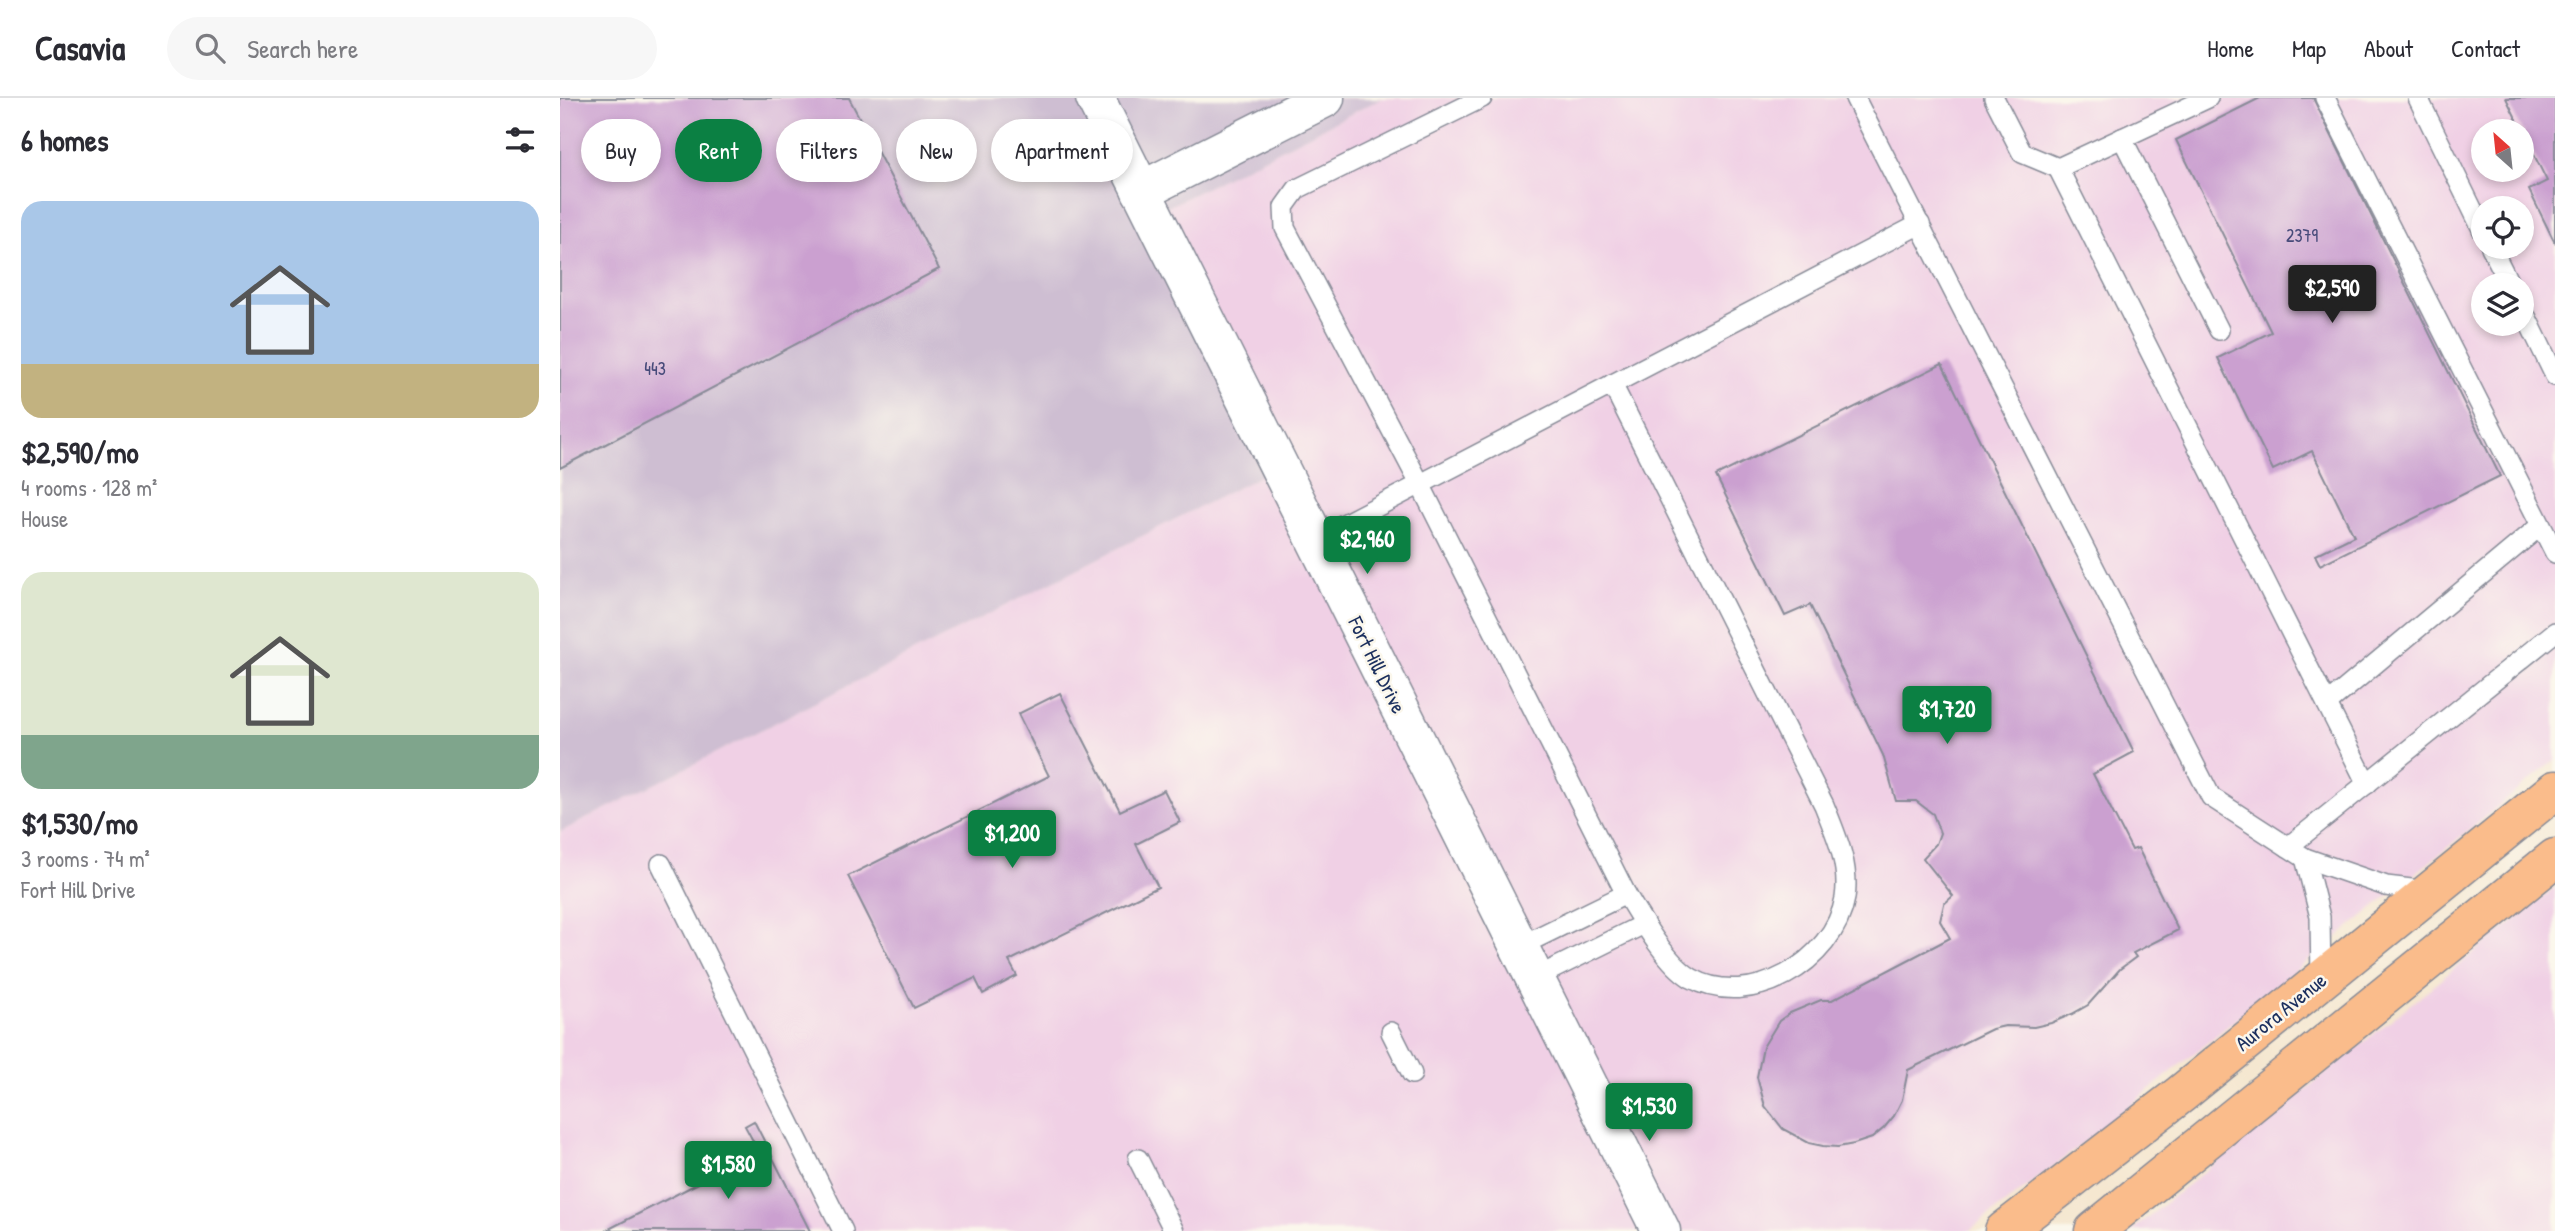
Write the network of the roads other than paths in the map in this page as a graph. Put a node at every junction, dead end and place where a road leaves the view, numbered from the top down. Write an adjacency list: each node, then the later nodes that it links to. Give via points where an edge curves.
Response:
1 (1095, 98): 11 (street, Fort Hill Drive)
2 (1325, 98): 11 (street)
3 (1482, 98): 18 (lane, via 1297,189 1284,206 1285,228)
4 (1856, 98): 13 (lane)
5 (1994, 98): 10 (lane, via 2022,153)
6 (2208, 98): 9 (lane)
7 (2325, 98): 19 (lane)
8 (2418, 98): 12 (lane)
9 (2122, 138): 10 (lane); 14 (lane)
10 (2058, 168): 23 (lane)
11 (1141, 191): 20 (street, Fort Hill Drive)
12 (2471, 206)
13 (1920, 224): 17 (lane); 26 (lane, via 2211,797)
14 (2219, 330)
15 (2534, 333): 16 (lane)
16 (2555, 376)
17 (1612, 384): 18 (lane); 32 (lane, via 1824,805 1844,857 1845,898 1834,928 1805,962 1767,984 1728,990 1691,978)
18 (1420, 484): 20 (lane); 31 (lane)
19 (2540, 526): 21 (lane); 23 (lane)
20 (1315, 539): 33 (street, Fort Hill Drive)
21 (2555, 553)
22 (2555, 632): 24 (lane)
23 (2327, 704): 24 (lane)
24 (2367, 784): 26 (lane)
25 (2555, 790): 30 (main road, Aurora Avenue)
26 (2288, 847): 28 (lane)
27 (2555, 858): 42 (main road)
28 (2305, 859): 30 (lane, via 2386,886); 34 (lane, via 2320,917)
29 (661, 864): 38 (lane)
30 (2429, 891): 34 (main road, Aurora Avenue)
31 (1626, 894): 32 (lane); 33 (lane)
32 (1644, 924): 33 (lane)
33 (1525, 963): 40 (street, Fort Hill Drive)
34 (2321, 979): 41 (main road, Aurora Avenue)
35 (1391, 1032): 36 (lane)
36 (1412, 1074)
37 (1138, 1160): 39 (lane)
38 (843, 1231)
39 (1174, 1231)
40 (1661, 1231)
41 (2004, 1231)
42 (2094, 1231)

